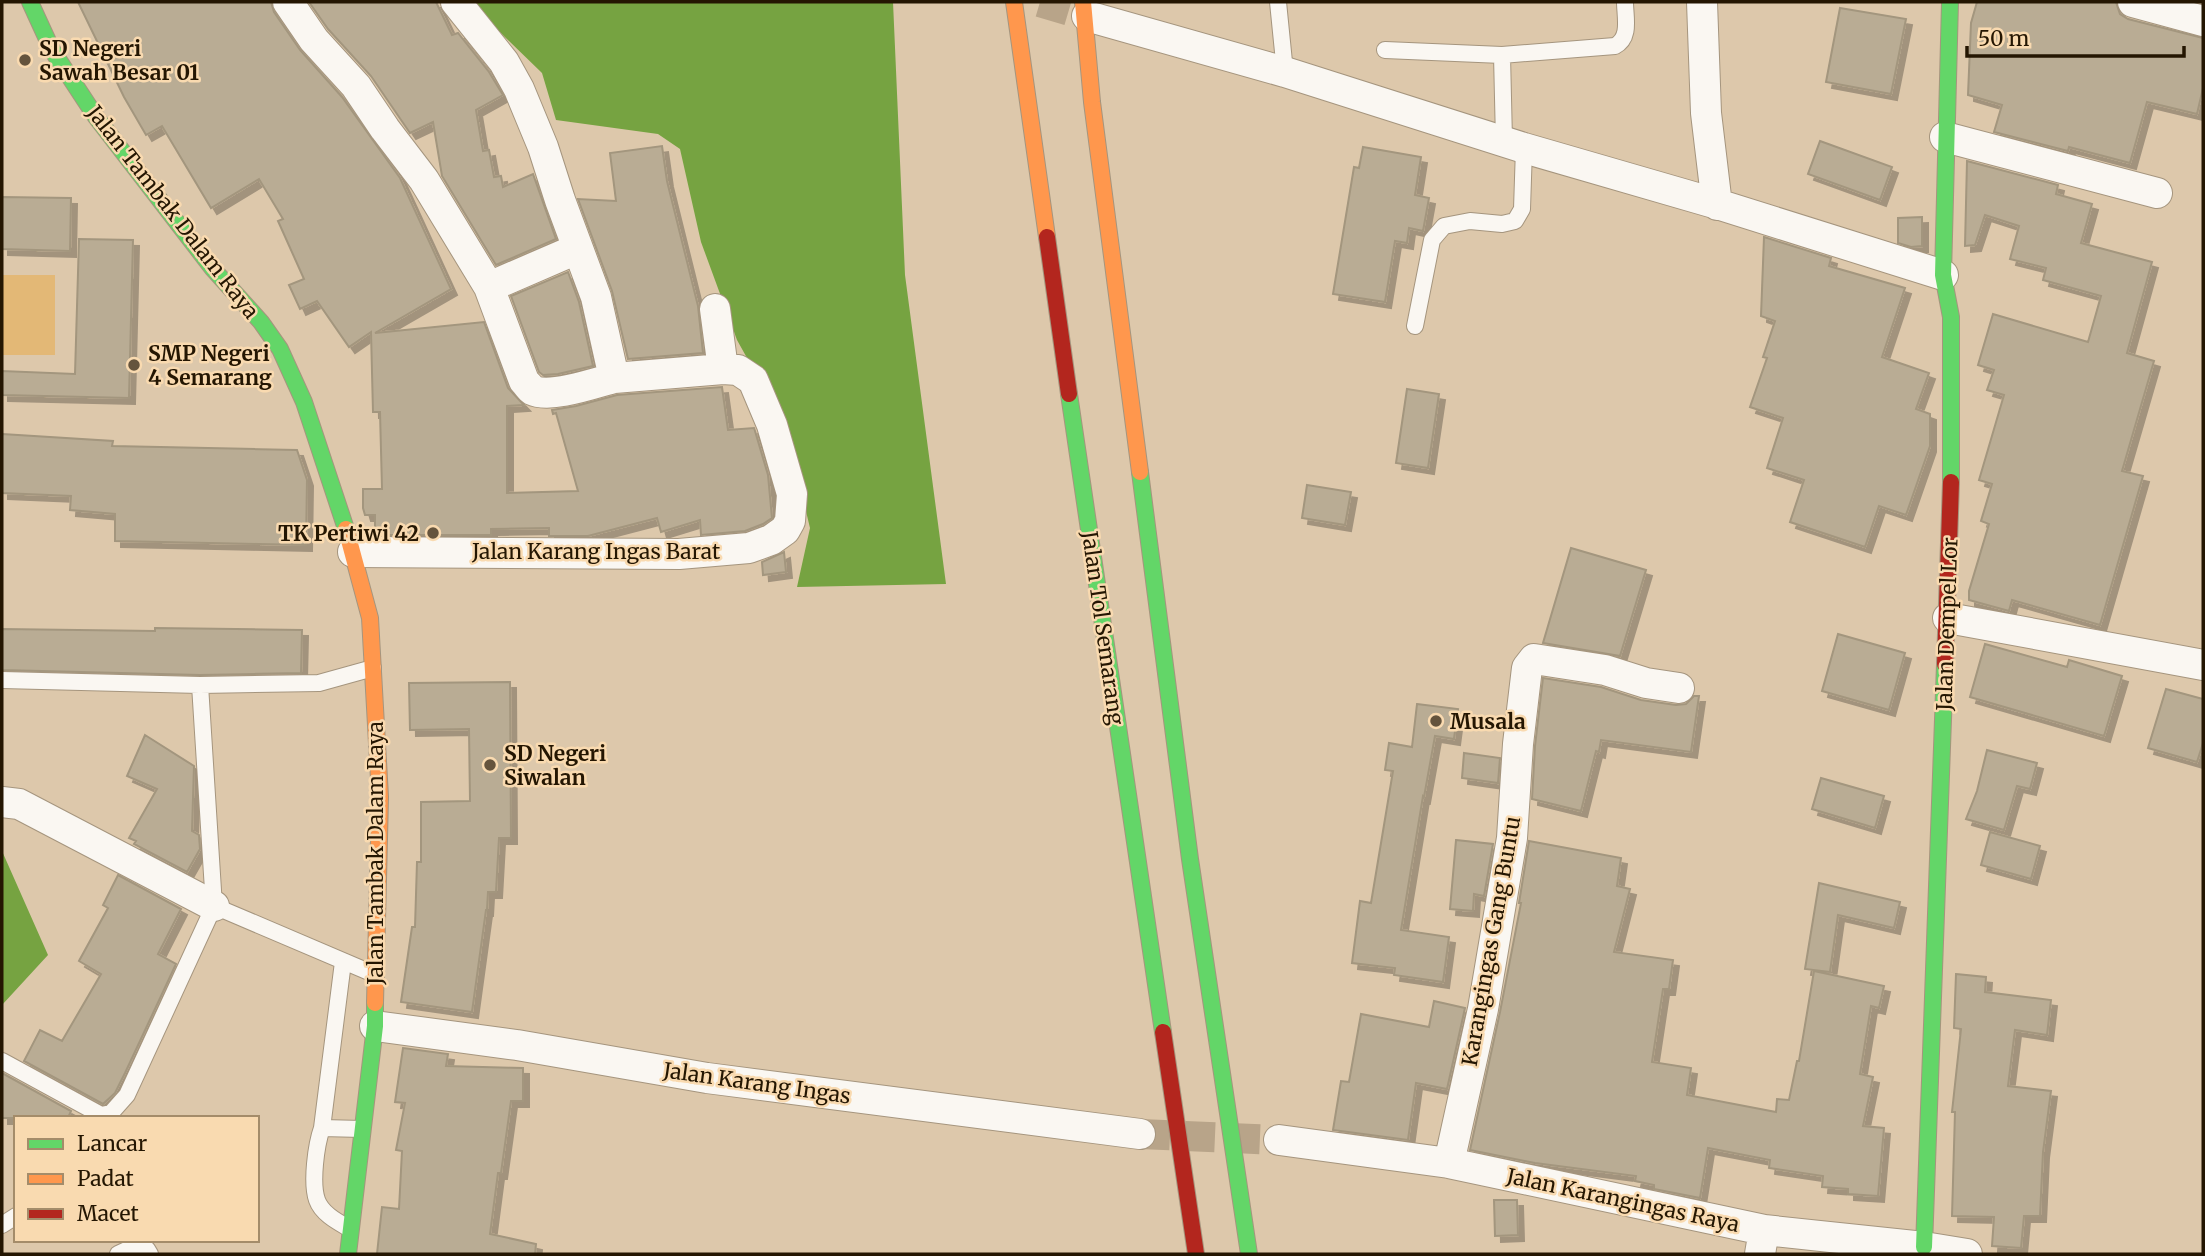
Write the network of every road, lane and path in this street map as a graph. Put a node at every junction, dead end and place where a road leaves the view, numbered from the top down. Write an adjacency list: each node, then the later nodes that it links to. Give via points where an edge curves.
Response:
1 (30, 2): 26 (main road, Jalan Tambak Dalam Raya, via 58,60 106,131 272,337 292,372)
2 (288, 2): 21 (street, Jalan Karang Ingas Barat, via 424,180)
3 (456, 2): 19 (street, via 504,62 519,89)
4 (1014, 2): 51 (main road, Jalan Tol Semarang)
5 (1278, 2): 14 (lane)
6 (1625, 2): 13 (lane, via 1626,35 1615,46)
7 (1702, 2): 18 (street)
8 (1950, 2): 15 (main road, Jalan Dempel Lor)
9 (2133, 2): 11 (street)
10 (1085, 9): 14 (street); 52 (main road, via 1092,102 1188,845)
11 (2203, 20)
12 (1385, 50): 13 (lane)
13 (1502, 55): 16 (lane)
14 (1284, 72): 16 (street)
15 (1945, 137): 17 (street); 20 (main road, Jalan Dempel Lor)
16 (1514, 145): 18 (street); 23 (lane, via 1522,209 1515,221 1502,224 1470,221 1444,226 1432,240)
17 (2157, 193)
18 (1708, 202): 20 (street)
19 (577, 249): 21 (street); 25 (street, via 596,297)
20 (1943, 275): 27 (main road, Jalan Dempel Lor, via 1952,330)
21 (489, 287): 25 (street, Jalan Karang Ingas Barat, via 531,390 566,391)
22 (715, 309): 24 (street)
23 (1415, 326)
24 (723, 369): 25 (street, Jalan Karang Ingas Barat); 26 (street, Jalan Karang Ingas Barat, via 738,369 753,380 792,494 790,521 771,540 749,548 679,554)
25 (614, 378)
26 (353, 552): 29 (main road, Jalan Tambak Dalam Raya, via 370,618)
27 (1948, 618): 28 (street); 47 (main road, Jalan Dempel Lor)
28 (2203, 665)
29 (373, 667): 31 (lane, via 318,683); 36 (main road, Jalan Tambak Dalam Raya, via 380,797)
30 (2, 680): 31 (lane)
31 (200, 685): 34 (lane)
32 (1679, 688): 44 (street, Karangingas Gang Buntu, via 1534,659 1527,667 1513,838 1483,1009)
33 (2, 802): 34 (street, via 19,804)
34 (214, 906): 35 (lane); 39 (lane, via 127,1095 111,1113)
35 (343, 962): 36 (lane); 40 (lane)
36 (376, 975): 37 (main road, Jalan Tambak Dalam Raya)
37 (374, 1026): 41 (main road, Jalan Tambak Dalam Raya); 42 (street, Jalan Karang Ingas, via 707,1078)
38 (2, 1061): 39 (lane)
39 (99, 1116)
40 (322, 1128): 41 (lane); 45 (lane, via 317,1201 332,1219)
41 (362, 1129): 45 (main road, Jalan Tambak Dalam Raya)
42 (1140, 1134)
43 (1279, 1140): 44 (street, Jalan Karangingas Raya)
44 (1449, 1163): 46 (street, Jalan Karangingas Raya)
45 (350, 1228): 50 (main road, Jalan Tambak Dalam Raya)
46 (1762, 1242): 47 (street, Jalan Karangingas Raya)
47 (1923, 1251): 53 (street, Jalan Karangingas Raya)
48 (118, 1254): 49 (lane, via 133,1247)
49 (150, 1254)
50 (348, 1254)
51 (1196, 1254)
52 (1249, 1254)
53 (1967, 1254)

